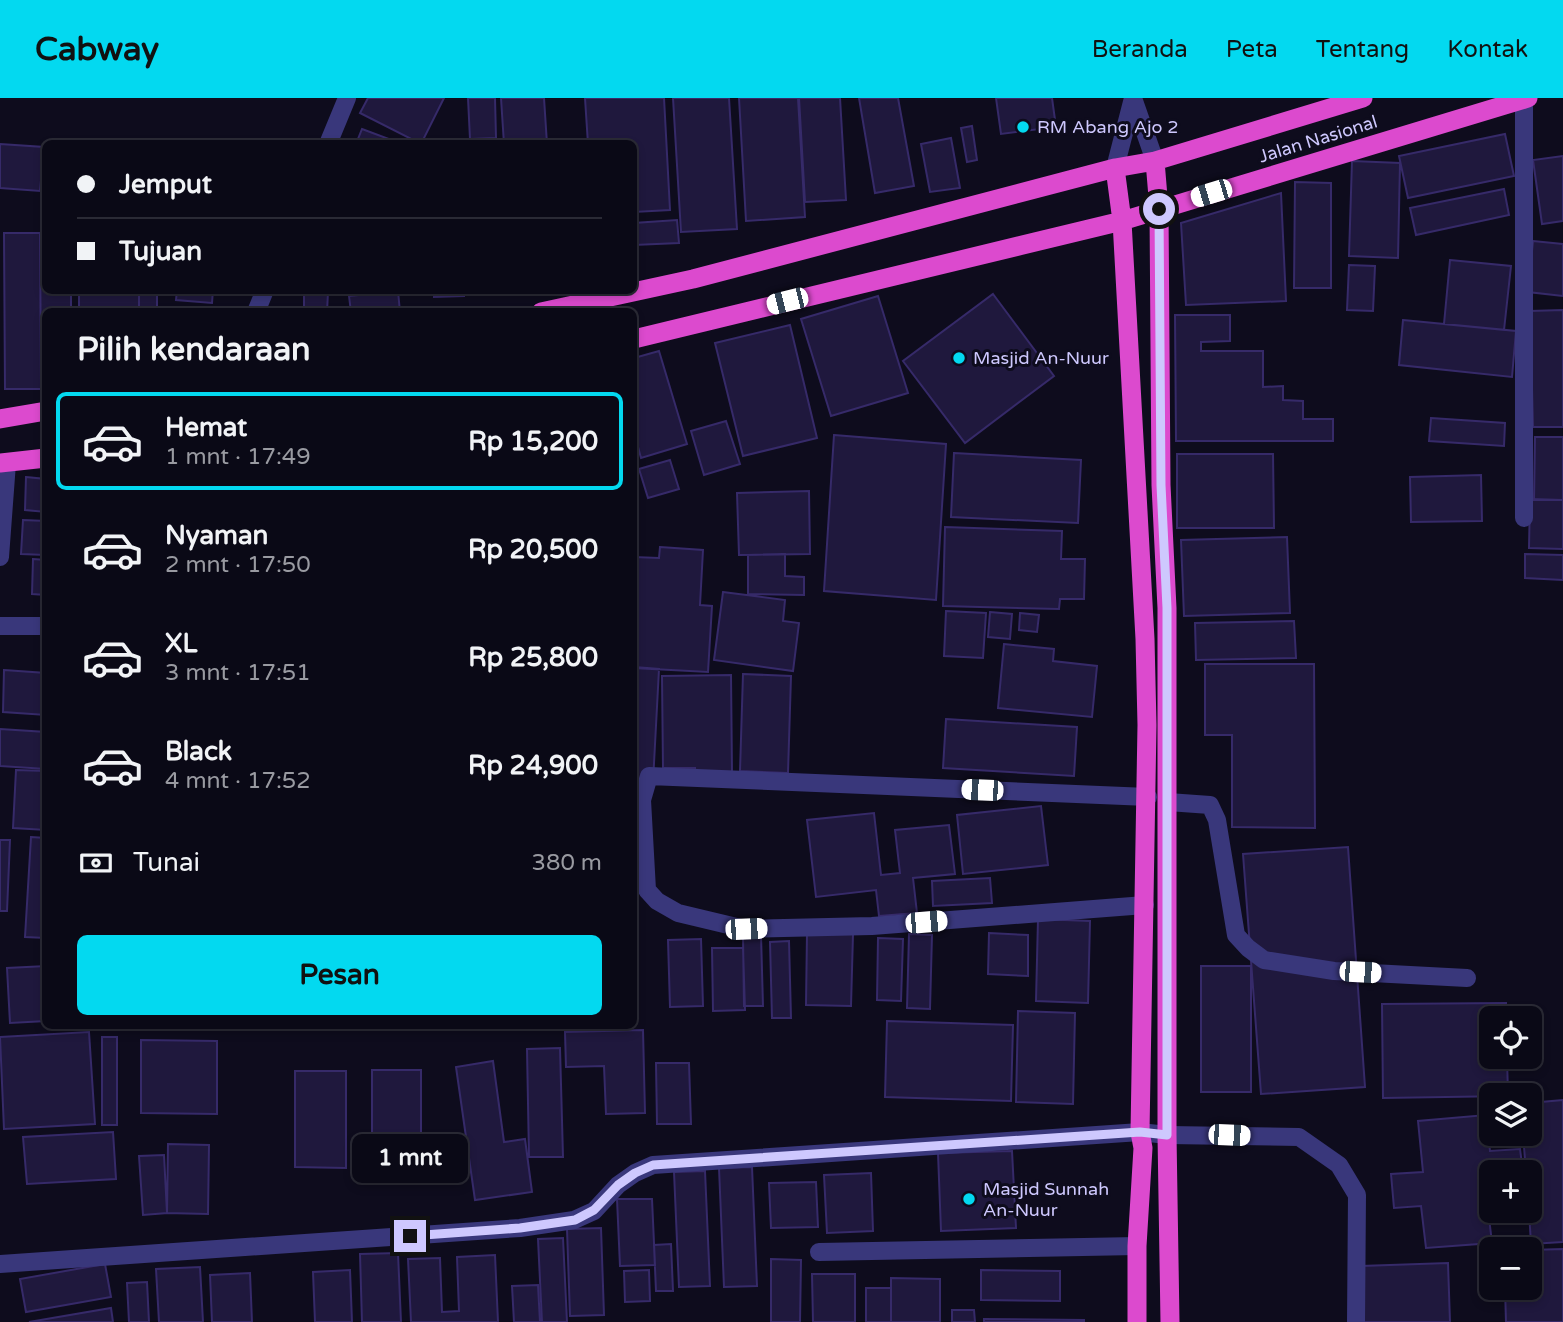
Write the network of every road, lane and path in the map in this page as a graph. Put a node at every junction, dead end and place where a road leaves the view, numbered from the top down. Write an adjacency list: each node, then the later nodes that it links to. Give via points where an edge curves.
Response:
1 (347, 98): 5 (street)
2 (1133, 98): 6 (street); 7 (street)
3 (1363, 98): 6 (highway, Jalan Nasional)
4 (1526, 99): 8 (highway, Jalan Nasional); 18 (street)
5 (330, 140)
6 (1155, 161): 7 (highway, Jalan Nasional); 8 (highway)
7 (1115, 169): 9 (highway); 10 (highway, Jalan Nasional)
8 (1159, 209): 9 (highway, Jalan Nasional); 23 (highway)
9 (1122, 221): 13 (highway, Jalan Nasional); 22 (highway, via 1145,639)
10 (637, 291)
11 (624, 294): 12 (highway, Jalan Nasional)
12 (559, 308)
13 (637, 338)
14 (42, 412): 15 (highway)
15 (0, 418)
16 (42, 458): 17 (highway)
17 (3, 463): 19 (street)
18 (1524, 518)
19 (0, 556)
20 (0, 626): 21 (street)
21 (42, 626)
22 (1148, 797): 24 (highway); 24 (street, via 649,776 642,800 647,890 678,913 746,929 872,926)
23 (1168, 802): 25 (street, via 1210,805 1217,820 1236,935 1264,960 1334,971); 27 (highway)
24 (1145, 905): 26 (highway)
25 (1467, 978)
26 (1140, 1132): 27 (street); 28 (highway); 30 (street, via 653,1165 635,1173 594,1210 575,1220 520,1228)
27 (1167, 1135): 32 (highway); 33 (street, via 1299,1137 1339,1166 1357,1195)
28 (1138, 1246): 29 (street); 31 (highway)
29 (819, 1252)
30 (0, 1264)
31 (1137, 1322)
32 (1170, 1322)
33 (1356, 1322)

